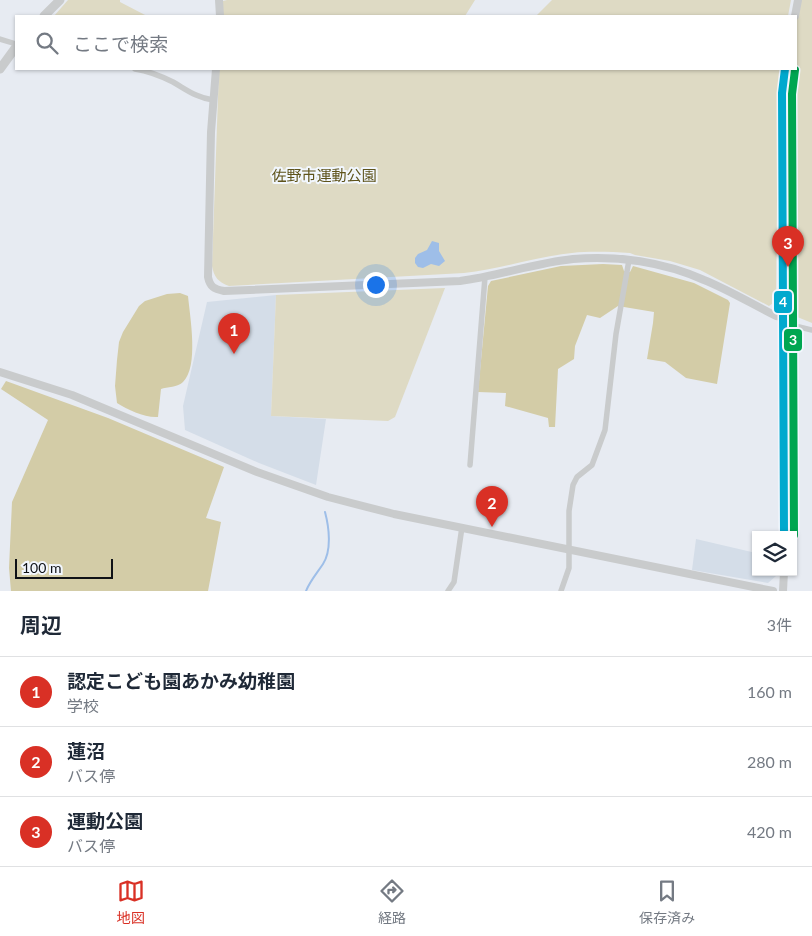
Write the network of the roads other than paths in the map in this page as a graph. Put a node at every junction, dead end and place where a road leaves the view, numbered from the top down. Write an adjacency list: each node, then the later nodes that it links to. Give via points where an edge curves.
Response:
1 (60, 0): 4 (main road)
2 (219, 0): 5 (street)
3 (798, 0): 6 (street)
4 (45, 15)
5 (220, 15)
6 (794, 15)
7 (0, 39): 8 (street)
8 (15, 46)
9 (15, 47): 10 (main road)
10 (0, 69)
11 (139, 70): 14 (street, via 156,74 195,96)
12 (216, 70): 14 (street)
13 (785, 70): 17 (street, via 782,93)
14 (213, 100): 16 (street, via 208,276 214,288 224,291)
15 (628, 260): 16 (street, via 574,259); 17 (street, via 689,274); 23 (street, via 605,430 592,465 577,477 573,485)
16 (485, 278): 20 (street)
17 (783, 320): 18 (street); 22 (street)
18 (812, 330)
19 (0, 372): 21 (street, via 72,395 307,491)
20 (470, 465)
21 (462, 528): 23 (street); 25 (street, via 454,582)
22 (784, 531)
23 (569, 549): 26 (street, via 569,568); 27 (street)
24 (784, 576): 28 (street)
25 (448, 591)
26 (561, 591)
27 (773, 591)
28 (784, 591)

